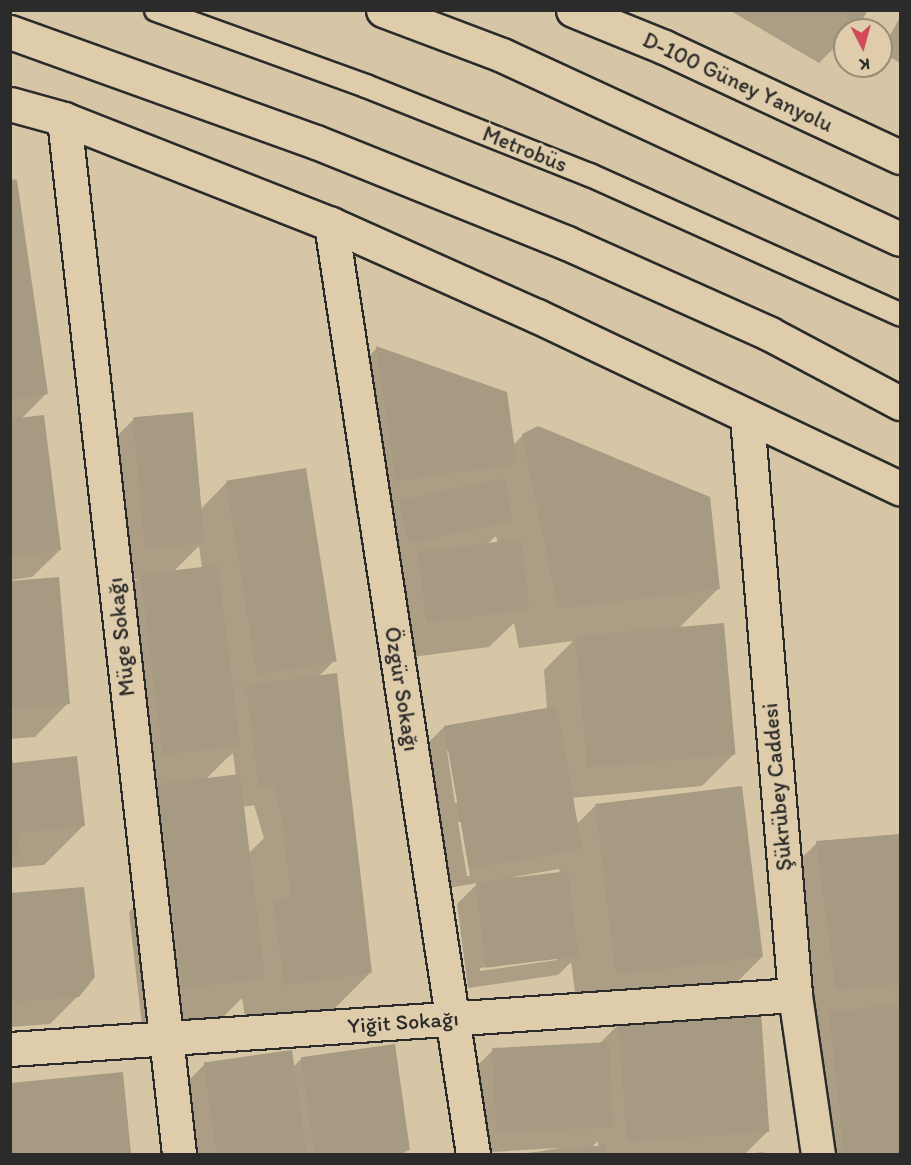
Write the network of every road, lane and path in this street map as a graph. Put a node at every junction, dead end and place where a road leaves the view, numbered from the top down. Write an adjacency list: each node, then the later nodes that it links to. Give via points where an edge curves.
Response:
1 (156, 10): 10 (lane, Metrobüs, via 366,86 591,175)
2 (383, 10): 9 (main road, via 502,55)
3 (573, 10): 7 (main road, D-100 Güney Yanyolu, via 664,47)
4 (10, 32): 11 (main road, via 316,142 567,243 770,334)
5 (10, 104): 6 (main road)
6 (64, 119): 8 (main road); 16 (main road, Müge Sokağı)
7 (900, 157)
8 (331, 224): 12 (main road, via 537,316); 15 (main road, Özgür Sokağı)
9 (900, 239)
10 (896, 312)
11 (900, 403)
12 (747, 418): 13 (main road); 14 (main road, Şükrübey Caddesi)
13 (900, 488)
14 (795, 995): 15 (main road, Yiğit Sokağı); 20 (main road, Şükrübey Caddesi)
15 (452, 1018): 16 (main road, Yiğit Sokağı); 19 (main road, Özgür Sokağı)
16 (166, 1038): 17 (main road, Yiğit Sokağı); 18 (main road, Müge Sokağı)
17 (10, 1048)
18 (179, 1155)
19 (473, 1155)
20 (818, 1155)

